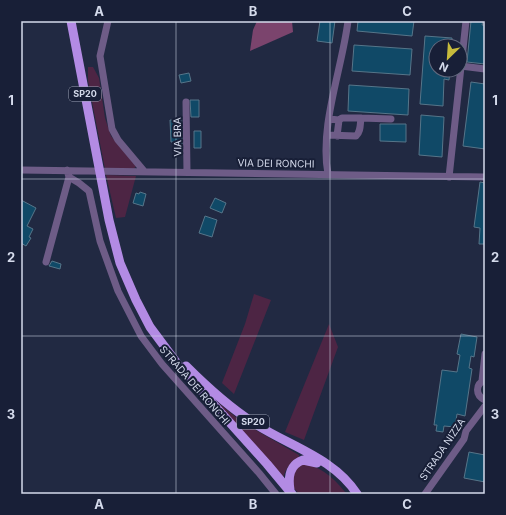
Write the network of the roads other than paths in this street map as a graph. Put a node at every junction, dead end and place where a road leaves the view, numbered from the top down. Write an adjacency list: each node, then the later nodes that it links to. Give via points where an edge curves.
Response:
1 (71, 21): 24 (main road, SP20, via 109,220 120,263 136,300)
2 (108, 21): 17 (street, via 100,56 112,129)
3 (348, 21): 11 (street)
4 (466, 21): 5 (street)
5 (464, 38)
6 (468, 67): 7 (street)
7 (485, 69)
8 (460, 78): 21 (street)
9 (186, 102): 18 (street, VIA BRA)
10 (361, 118): 12 (street); 13 (street); 15 (street, via 359,134)
11 (329, 119): 13 (street); 14 (street)
12 (391, 119)
13 (339, 120): 15 (street)
14 (327, 135): 15 (street); 20 (street)
15 (337, 136)
16 (21, 170): 19 (street)
17 (144, 171): 18 (street, VIA DEI RONCHI); 19 (street, VIA DEI RONCHI)
18 (187, 172): 20 (street, VIA DEI RONCHI)
19 (68, 174): 23 (street); 33 (street, STRADA DEI RONCHI, via 89,191 100,241 118,291 141,336 162,364)
20 (328, 174): 21 (street, VIA DEI RONCHI)
21 (449, 177): 22 (street, VIA DEI RONCHI)
22 (485, 177)
23 (46, 262)
24 (158, 338): 31 (main road, SP20, via 221,400 256,425 317,458); 32 (main road, SP20, via 179,366)
25 (485, 354): 26 (street, STRADA NIZZA)
26 (484, 380): 27 (street, STRADA NIZZA, via 478,386)
27 (478, 393): 28 (street); 30 (street, STRADA NIZZA)
28 (485, 400)
29 (485, 406): 30 (street, STRADA NIZZA)
30 (477, 416): 35 (street, STRADA NIZZA)
31 (338, 473): 32 (main road, SP20, via 312,461 300,461 290,471 288,478); 34 (main road, SP20)
32 (291, 492)
33 (276, 494)
34 (357, 494)
35 (425, 494)

